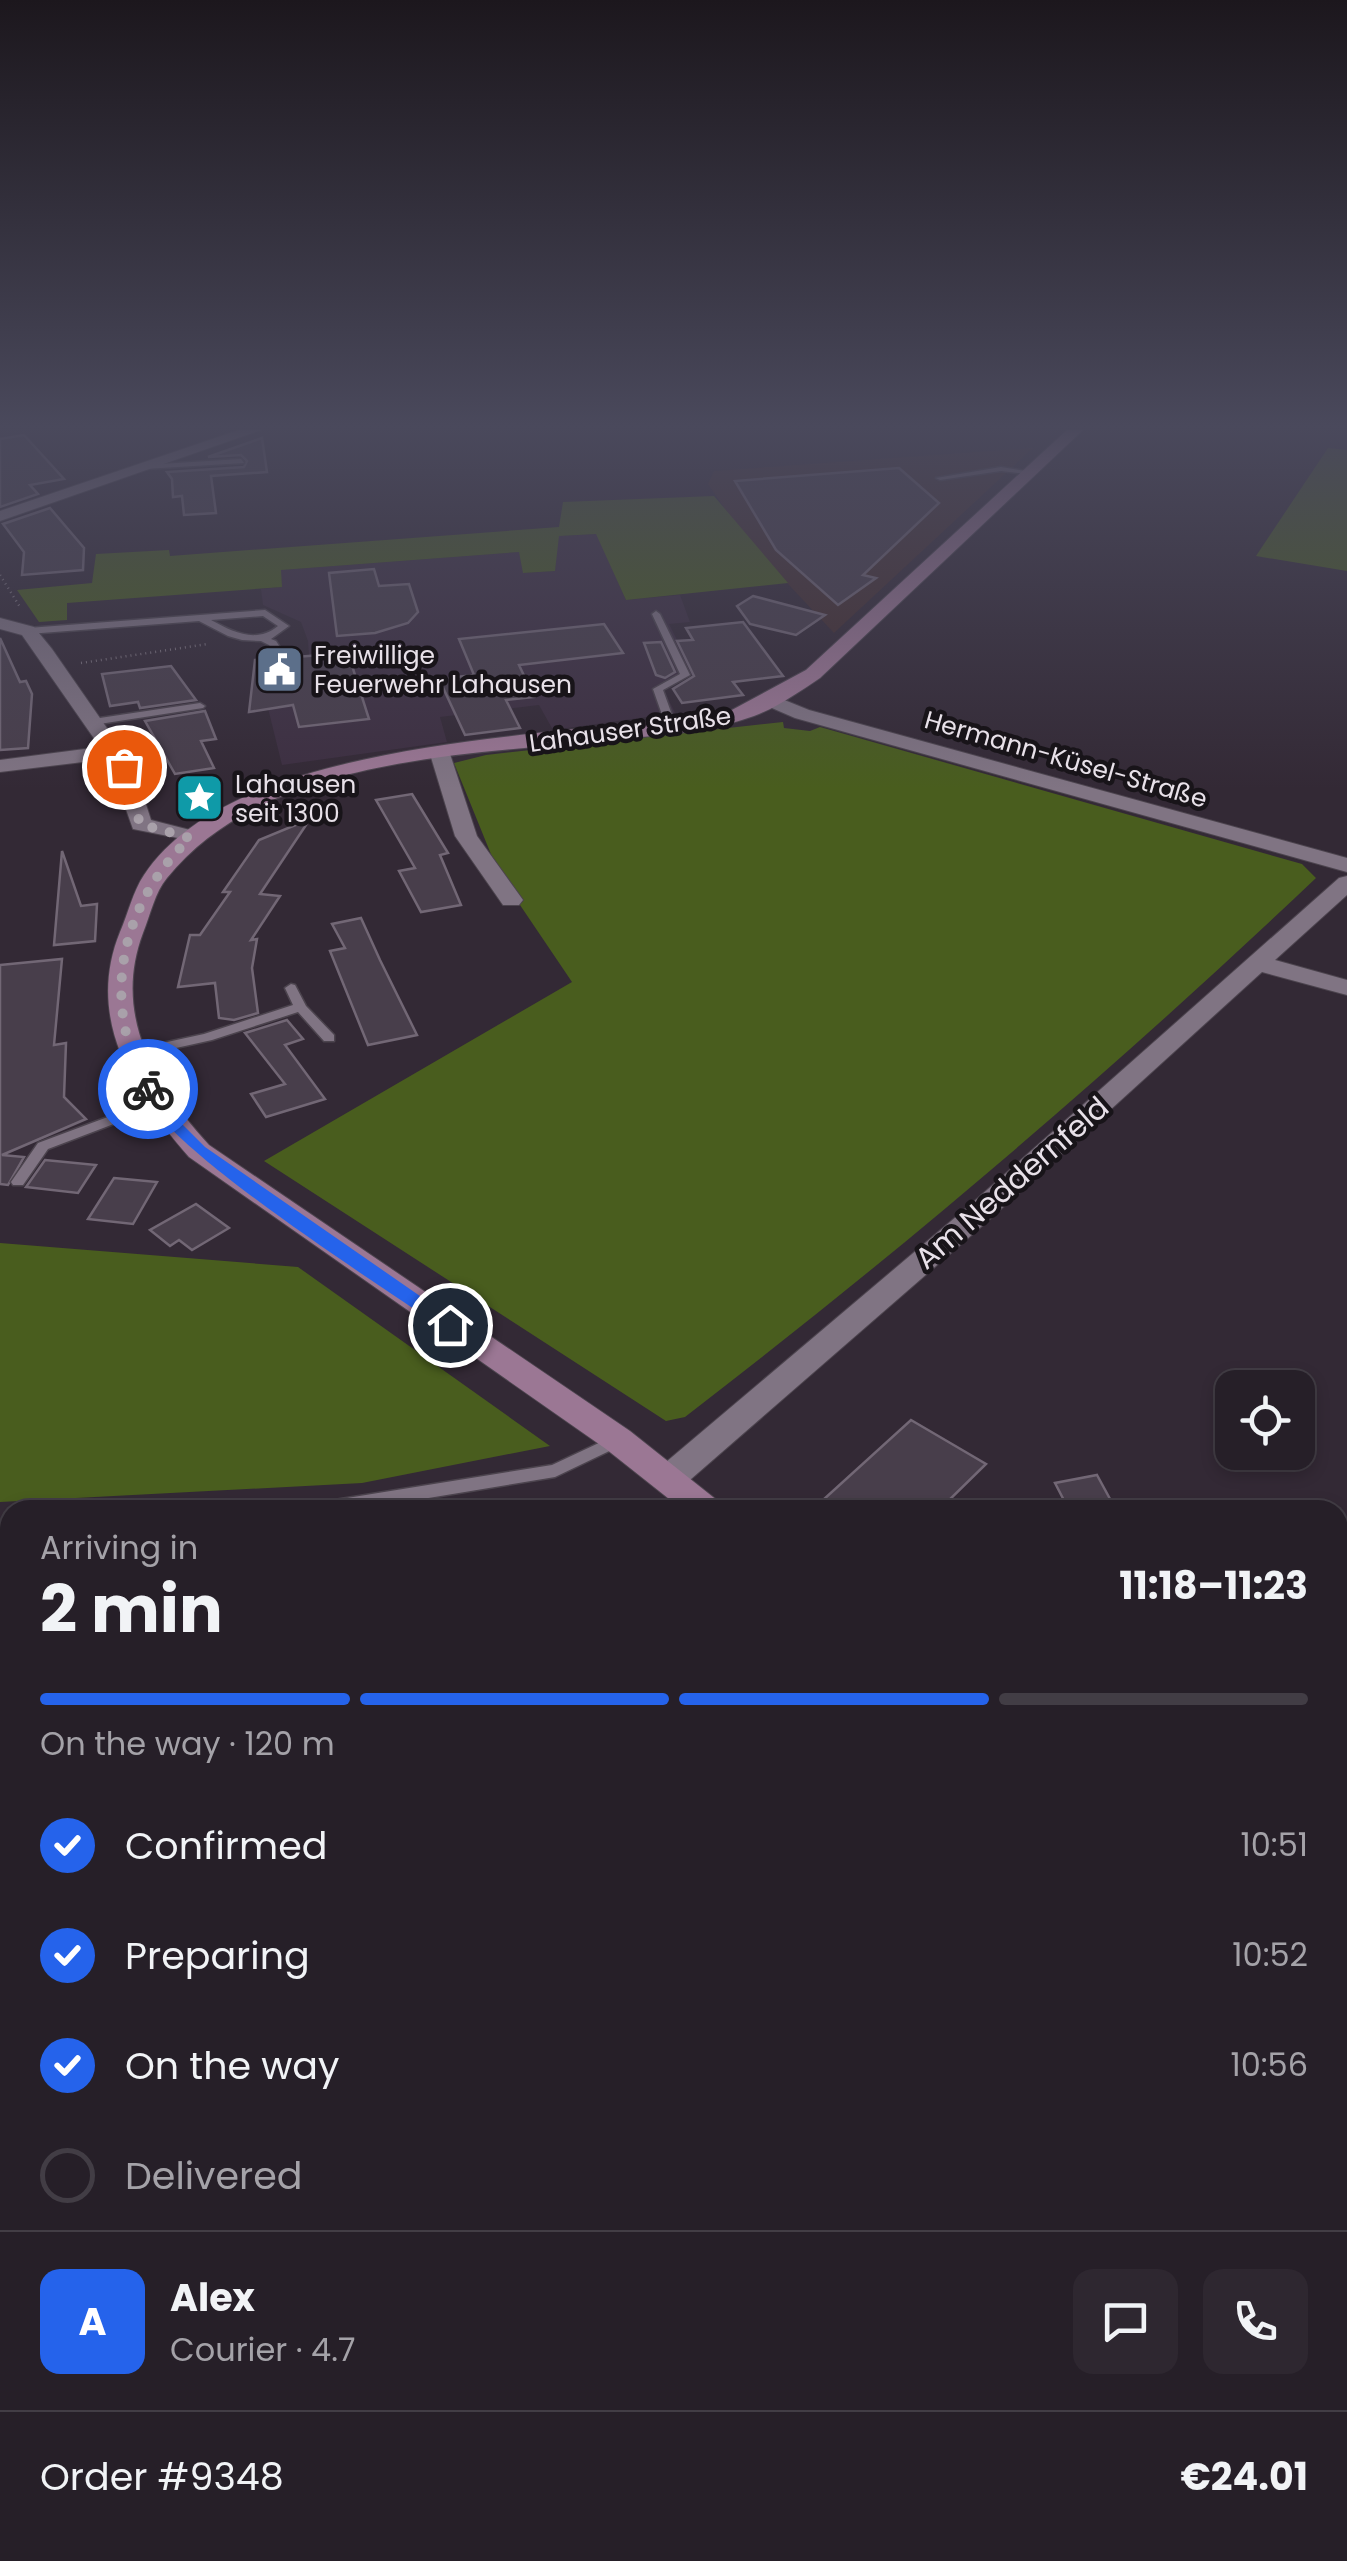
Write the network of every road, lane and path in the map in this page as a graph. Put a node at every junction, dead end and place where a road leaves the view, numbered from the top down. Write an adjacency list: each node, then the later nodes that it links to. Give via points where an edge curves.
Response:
1 (945, 550): 9 (street, Lahauser Straße, via 813,674)
2 (656, 614): 12 (lane, via 685,675 658,689)
3 (201, 618): 4 (lane); 5 (lane); 6 (lane, via 265,614 284,626)
4 (13, 627): 8 (street)
5 (246, 638): 6 (lane); 8 (path)
6 (262, 638): 7 (lane)
7 (280, 655)
8 (53, 666): 11 (street)
9 (772, 701): 12 (street, Lahauser Straße, via 734,716); 17 (street, Hermann-Küsel-Straße)
10 (200, 706): 11 (lane)
11 (93, 722): 13 (street)
12 (671, 726): 14 (street, Lahauser Straße)
13 (112, 752): 15 (street); 16 (street, via 132,784 140,824)
14 (440, 754): 16 (street, Lahauser Straße, via 317,775 230,810); 19 (street, via 466,836)
15 (0, 766)
16 (190, 838): 25 (street, Lahauser Straße, via 149,887 126,938 120,977)
17 (1347, 866)
18 (1347, 883): 20 (street, Am Neddernfeld)
19 (510, 900)
20 (1262, 964): 22 (street); 29 (street, Am Neddernfeld)
21 (291, 988): 23 (lane)
22 (1347, 988)
23 (300, 1007): 24 (lane); 25 (lane)
24 (329, 1038)
25 (131, 1054): 26 (street, Lahauser Straße)
26 (156, 1103): 27 (lane, via 43,1146); 28 (street, Lahauser Straße, via 199,1151 268,1202)
27 (18, 1182)
28 (618, 1440): 29 (street, Lahauser Straße); 30 (lane, via 555,1470)
29 (670, 1477): 31 (street, Lahauser Straße)
30 (376, 1500)
31 (695, 1500)

